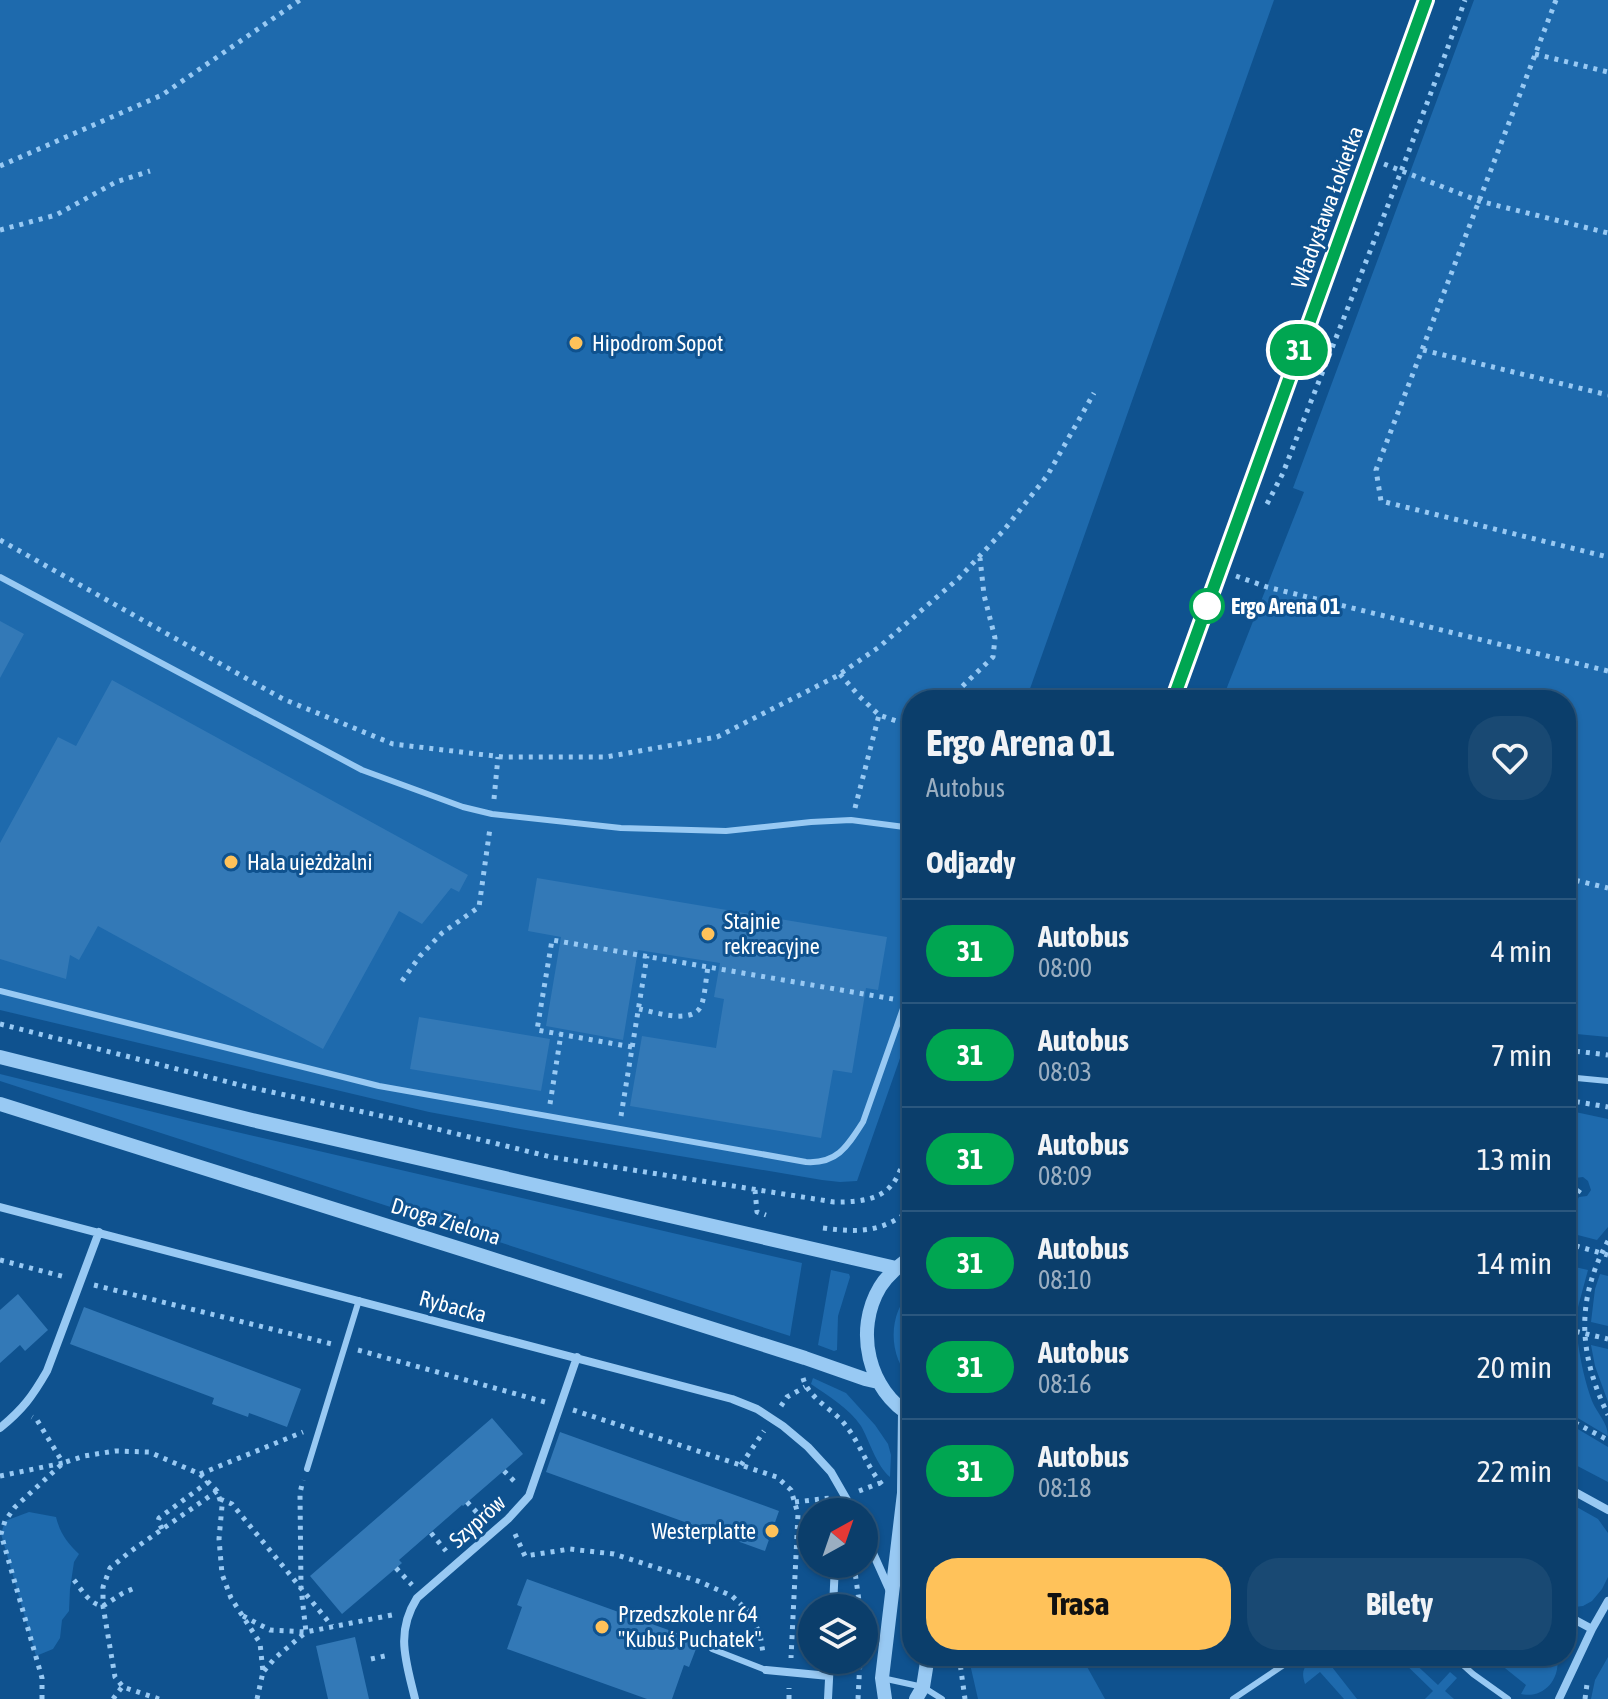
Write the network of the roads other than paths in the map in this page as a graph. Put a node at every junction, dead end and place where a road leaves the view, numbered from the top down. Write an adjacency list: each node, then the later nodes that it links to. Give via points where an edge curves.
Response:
1 (1425, 0): 3 (street, Władysława Łokietka)
2 (0, 577): 4 (lane, via 362,770 463,807 621,828 726,831 851,820)
3 (1177, 690)
4 (902, 827)
5 (0, 991): 6 (lane, via 379,1086 821,1163 851,1141 863,1122)
6 (902, 1012)
7 (0, 1057): 14 (street)
8 (1576, 1078): 9 (lane)
9 (1608, 1081)
10 (0, 1104): 17 (street, Droga Zielona)
11 (0, 1207): 12 (street, Rybacka)
12 (99, 1232): 15 (street, Rybacka); 19 (street, via 47,1371 21,1410)
13 (902, 1264): 14 (street)
14 (896, 1268): 17 (street, via 870,1310 867,1335)
15 (359, 1300): 16 (street, Rybacka); 20 (lane)
16 (577, 1357): 22 (street, Rybacka, via 757,1409 808,1447); 40 (street, Szyprów, via 529,1496 408,1612 402,1645)
17 (878, 1382): 18 (street)
18 (902, 1409)
19 (0, 1428)
20 (307, 1469)
21 (1576, 1492): 24 (street)
22 (846, 1498)
23 (902, 1509): 26 (street)
24 (1608, 1510)
25 (878, 1565): 26 (street)
26 (891, 1594): 38 (street)
27 (1608, 1601): 29 (street)
28 (1576, 1620): 29 (street)
29 (1592, 1629): 31 (street)
30 (712, 1649): 36 (lane)
31 (1576, 1663)
32 (926, 1666): 39 (street)
33 (1282, 1666): 44 (lane)
34 (1464, 1666): 45 (lane)
35 (1575, 1666): 46 (street)
36 (766, 1670): 37 (street)
37 (829, 1676): 41 (street)
38 (882, 1678): 39 (lane); 42 (street)
39 (919, 1693): 43 (lane)
40 (415, 1699)
41 (828, 1699)
42 (885, 1699)
43 (942, 1699)
44 (1233, 1699)
45 (1508, 1699)
46 (1559, 1699)

